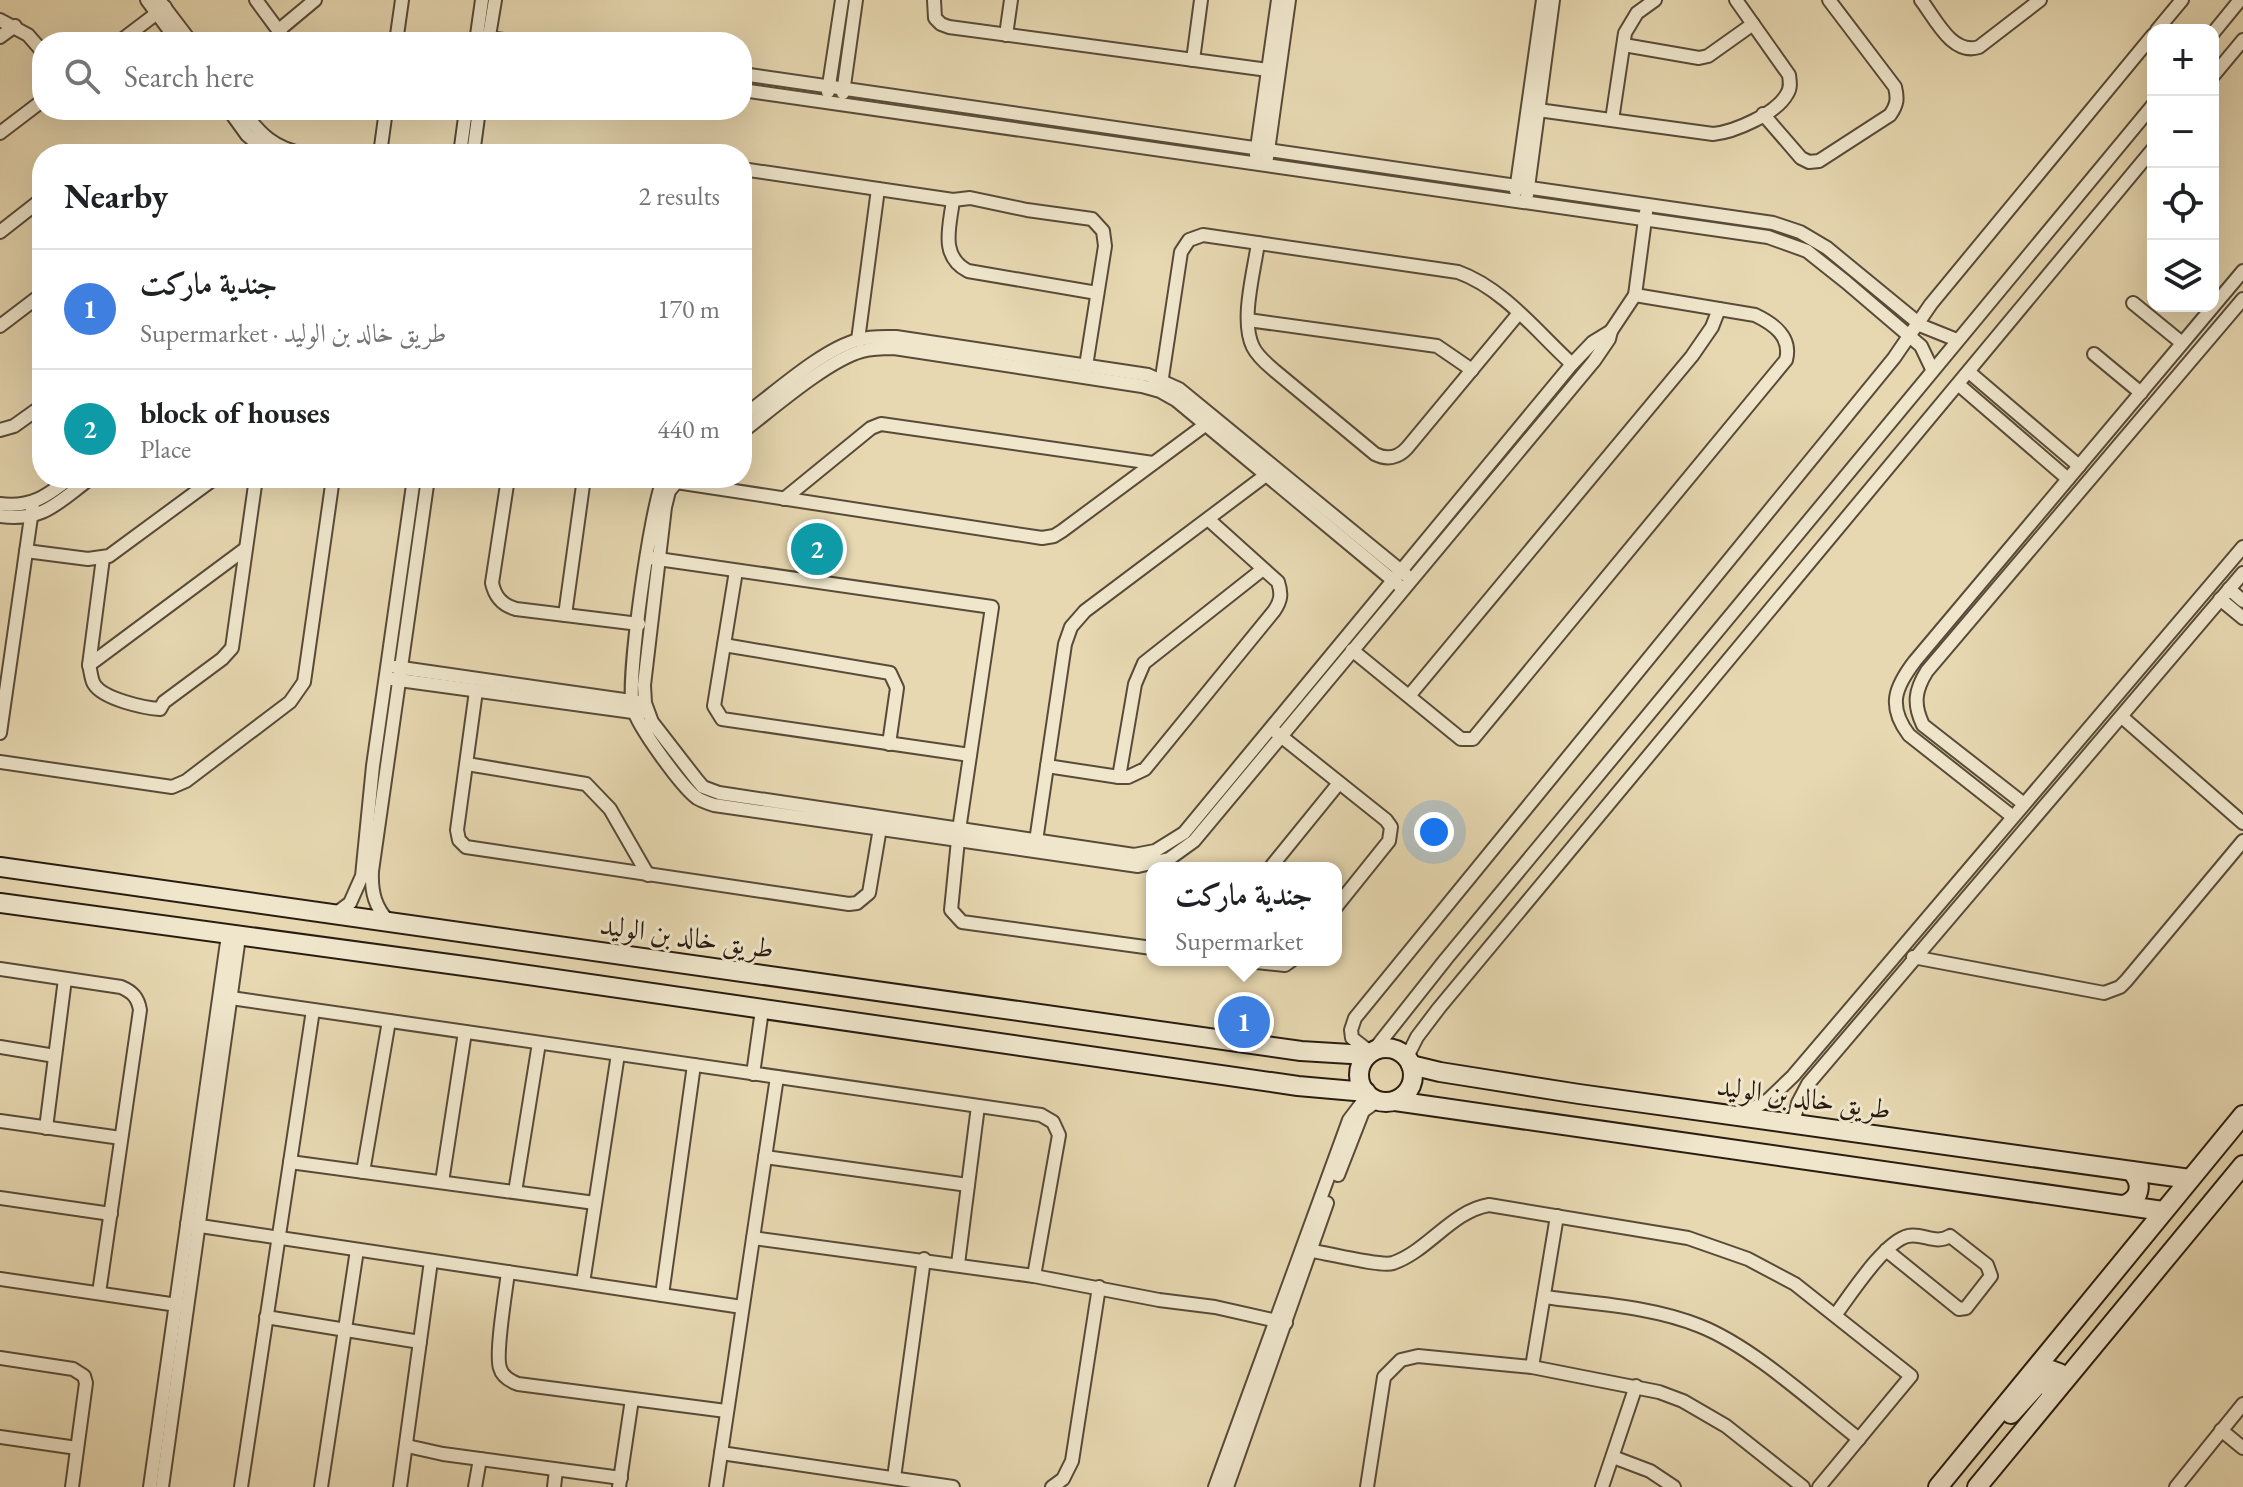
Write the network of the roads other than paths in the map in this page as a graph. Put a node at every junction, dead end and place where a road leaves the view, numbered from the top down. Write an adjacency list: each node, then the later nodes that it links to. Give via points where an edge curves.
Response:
1 (147, 0): 23 (street)
2 (256, 0): 29 (street)
3 (315, 0): 29 (street)
4 (402, 0): 33 (street)
5 (482, 0): 34 (street)
6 (495, 0): 35 (street)
7 (842, 0): 46 (street)
8 (856, 0): 47 (street)
9 (934, 0): 36 (street, via 935,18 941,24)
10 (1011, 0): 36 (street)
11 (1201, 0): 42 (street)
12 (1278, 0): 43 (street)
13 (1289, 0): 43 (street)
14 (1543, 0): 75 (street)
15 (1553, 0): 52 (street)
16 (1655, 0): 41 (street, via 1630,22)
17 (1736, 0): 25 (street)
18 (1829, 0): 54 (street, via 1895,87 1896,107 1819,161 1809,162)
19 (1921, 0): 20 (street, via 1957,46 1972,49)
20 (2040, 0)
21 (2182, 0): 26 (street)
22 (2240, 0): 28 (street)
23 (160, 7): 30 (street); 31 (street); 32 (street)
24 (0, 20): 27 (street)
25 (1753, 24): 41 (street, via 1699,58); 54 (street, via 1789,75 1786,96)
26 (2162, 24)
27 (15, 26): 37 (street); 38 (street)
28 (2219, 26)
29 (279, 30)
30 (131, 32)
31 (173, 32)
32 (182, 32)
33 (397, 32)
34 (482, 32)
35 (484, 32)
36 (1006, 35): 42 (street)
37 (0, 37)
38 (32, 40)
39 (2243, 40): 44 (street)
40 (2147, 42): 95 (street)
41 (1624, 45): 61 (street)
42 (1193, 60): 43 (street)
43 (1272, 66): 69 (street)
44 (2219, 69)
45 (752, 75): 46 (street)
46 (829, 87): 47 (street); 49 (street)
47 (843, 89): 50 (street); 55 (street)
48 (752, 91): 49 (street)
49 (827, 102): 50 (street)
50 (841, 104): 62 (street)
51 (32, 109): 63 (street)
52 (1538, 110): 61 (street); 75 (street)
53 (2147, 112): 100 (street)
54 (1763, 114): 61 (street, via 1736,130 1713,134)
55 (1035, 117): 62 (street); 69 (street)
56 (244, 120): 64 (street)
57 (246, 120): 65 (street)
58 (385, 120): 66 (street)
59 (465, 120): 67 (street)
60 (478, 120): 68 (street)
61 (1612, 120)
62 (1034, 132): 72 (street)
63 (0, 133)
64 (256, 144)
65 (273, 144)
66 (381, 144)
67 (461, 144)
68 (474, 144)
69 (1262, 149): 71 (street); 72 (street)
70 (2147, 156): 107 (street)
71 (1339, 160): 74 (street); 75 (street)
72 (1260, 164): 74 (street)
73 (752, 170): 76 (street)
74 (1338, 175): 78 (street)
75 (1522, 187): 78 (street); 79 (street)
76 (878, 189): 77 (street); 99 (street)
77 (953, 200): 87 (street, via 948,247 961,267); 87 (street, via 970,198 1092,219 1105,237)
78 (1520, 201): 81 (street)
79 (1647, 205): 81 (street); 84 (street, via 1792,228)
80 (32, 207): 82 (street)
81 (1646, 219): 86 (street, via 1782,240 1807,251); 88 (street)
82 (0, 232)
83 (1258, 243): 93 (street, via 1458,272 1480,281); 94 (street); 111 (street, via 1203,235 1184,245)
84 (1855, 270): 86 (street); 95 (street)
85 (2243, 271): 101 (street)
86 (1846, 282): 98 (street)
87 (1097, 293): 104 (street)
88 (1635, 295): 92 (street); 97 (street)
89 (2243, 299): 110 (street)
90 (32, 302): 96 (street)
91 (2133, 303): 101 (street)
92 (1719, 309): 162 (street, via 1692,356); 162 (street, via 1755,315 1773,325 1787,344 1781,367 1473,739 1461,739)
93 (1519, 313): 103 (street); 106 (street)
94 (1248, 320): 106 (street, via 1437,346); 106 (street, via 1253,346 1262,359 1385,457 1403,453)
95 (1919, 324): 98 (street); 100 (street)
96 (0, 326)
97 (1611, 331): 103 (street); 149 (street, via 1594,361)
98 (1911, 336): 105 (street); 208 (street, via 1355,1018 1352,1038)
99 (858, 340): 104 (street, via 896,337); 109 (street, via 837,349)
100 (1957, 340): 105 (street)
101 (2182, 343): 108 (street)
102 (2094, 354): 113 (street)
103 (1572, 364): 149 (street)
104 (1086, 366): 111 (street)
105 (1932, 369): 208 (street)
106 (1472, 370)
107 (1969, 372): 112 (street); 120 (street)
108 (2158, 372): 110 (street); 113 (street)
109 (800, 382): 111 (street, via 851,355 894,348); 114 (street); 116 (street)
110 (2172, 383): 150 (street)
111 (1161, 385): 117 (street); 149 (street, via 1190,398)
112 (1959, 385): 122 (street); 211 (street, via 1439,1008 1417,1037)
113 (2141, 393): 120 (street)
114 (752, 411)
115 (32, 413): 118 (street)
116 (752, 423)
117 (1205, 425): 119 (street); 121 (street)
118 (0, 430)
119 (1153, 463): 134 (street, via 1054,536 1042,538); 134 (street, via 881,424)
120 (2079, 466): 122 (street)
121 (1266, 475): 139 (street); 149 (street)
122 (2068, 479): 147 (street)
123 (55, 488): 135 (street)
124 (77, 488): 138 (street)
125 (201, 488): 143 (street)
126 (254, 488): 141 (street)
127 (332, 488): 169 (street, via 304,682 290,702 172,787)
128 (413, 488): 159 (street)
129 (427, 488): 160 (street)
130 (506, 488): 153 (street, via 494,591 509,607)
131 (583, 488): 153 (street)
132 (670, 488): 144 (street)
133 (723, 488): 134 (street)
134 (784, 499)
135 (33, 503): 136 (street); 138 (street)
136 (0, 504)
137 (0, 516): 138 (street)
138 (31, 518): 142 (street)
139 (1208, 519): 145 (street); 171 (street, via 1075,620 1065,644)
140 (2243, 547): 174 (street)
141 (245, 549): 158 (street); 158 (street, via 232,648 160,709 100,691)
142 (26, 551): 143 (street); 166 (street)
143 (103, 558): 158 (street)
144 (653, 558): 146 (street); 155 (street); 163 (street)
145 (1263, 569): 172 (street, via 1144,663 1135,684); 172 (street, via 1281,592 1274,611 1145,769)
146 (736, 571): 156 (street); 168 (street, via 992,607)
147 (1990, 572): 150 (street); 175 (street, via 1903,676 1896,707 1909,735)
148 (2243, 573): 151 (street)
149 (1403, 580): 157 (street); 165 (street)
150 (2002, 582): 174 (street, via 1927,671 1915,698 1923,725)
151 (2225, 594): 152 (street); 154 (street); 164 (street)
152 (2243, 601)
153 (565, 615): 155 (street)
154 (2243, 618)
155 (639, 624): 163 (street)
156 (724, 645): 167 (street, via 890,673 897,688); 167 (street, via 714,706 722,719)
157 (1352, 650): 162 (street); 165 (street)
158 (89, 665)
159 (386, 672): 160 (street); 189 (street, via 362,876 350,903)
160 (400, 674): 161 (street); 163 (street); 190 (street, via 372,879 375,903)
161 (476, 691): 163 (street); 170 (street)
162 (1409, 696)
163 (640, 707): 177 (street, via 711,791); 178 (street, via 642,728 690,792 706,802)
164 (2122, 717): 176 (street); 194 (street)
165 (1276, 732): 173 (street); 180 (street, via 1191,826 1155,851 1134,855); 182 (street, via 1194,841)
166 (0, 733)
167 (889, 744): 168 (street)
168 (970, 755): 179 (street)
169 (0, 762)
170 (467, 764): 186 (street, via 586,784 610,809); 186 (street, via 457,830 466,847)
171 (1047, 766): 172 (street); 180 (street)
172 (1119, 777)
173 (1339, 783): 183 (street); 187 (street, via 1386,820 1392,832)
174 (2024, 804): 175 (street)
175 (2013, 817): 203 (street)
176 (2243, 823)
177 (906, 827): 178 (street); 179 (street)
178 (880, 828): 186 (street, via 869,893 857,903)
179 (958, 835): 180 (street); 184 (street); 192 (street, via 950,905 962,922)
180 (1036, 841)
181 (2243, 841): 194 (street, via 2112,991)
182 (1160, 862)
183 (1275, 862)
184 (1146, 865)
185 (0, 867): 189 (street, طريق خالد بن الوليد)
186 (648, 875)
187 (1342, 900)
188 (0, 903): 191 (street)
189 (334, 915): 190 (street, طريق خالد بن الوليد)
190 (390, 923): 193 (street, طريق خالد بن الوليد)
191 (234, 936): 197 (street); 198 (street); 241 (street)
192 (1146, 947)
193 (624, 956): 197 (street); 207 (street, طريق خالد بن الوليد)
194 (1913, 957): 206 (street)
195 (0, 969): 196 (street)
196 (65, 979): 210 (street); 225 (street, via 121,987 138,1003)
197 (620, 990): 200 (street)
198 (231, 998): 199 (street); 241 (street)
199 (313, 1010): 201 (street); 227 (street)
200 (762, 1010): 213 (street); 216 (street)
201 (389, 1021): 202 (street); 230 (street)
202 (465, 1032): 204 (street); 232 (street)
203 (1826, 1036): 206 (street); 221 (street, via 1768,1100)
204 (539, 1043): 209 (street); 234 (street)
205 (0, 1047): 210 (street)
206 (1839, 1047): 223 (street, via 1808,1084)
207 (1301, 1051): 208 (street, طريق خالد بن الوليد); 216 (street, via 1305,1069)
208 (1370, 1052): 211 (street, via 1392,1048); 217 (street, via 1361,1061 1358,1078)
209 (618, 1054): 212 (street); 236 (street)
210 (55, 1056): 224 (street)
211 (1409, 1061): 214 (street, طريق خالد بن الوليد); 217 (street, via 1413,1074 1408,1090)
212 (694, 1065): 213 (street); 257 (street)
213 (753, 1074): 215 (street)
214 (1470, 1076): 219 (street, via 1461,1092); 221 (street, طريق خالد بن الوليد)
215 (777, 1077): 218 (street); 226 (street)
216 (1298, 1086): 217 (street)
217 (1376, 1097): 219 (street); 246 (street, via 1360,1117); 263 (street, via 1349,1120)
218 (978, 1106): 233 (street); 251 (street, via 1041,1115 1057,1128)
219 (1464, 1111): 237 (street)
220 (2243, 1115): 231 (street)
221 (1739, 1116): 223 (street, طريق خالد بن الوليد)
222 (0, 1121): 224 (street)
223 (1793, 1124): 229 (street, طريق خالد بن الوليد)
224 (46, 1128): 225 (street)
225 (121, 1138): 239 (street)
226 (765, 1157): 233 (street); 243 (street)
227 (290, 1162): 230 (street); 242 (street)
228 (2243, 1165): 266 (street)
229 (2131, 1171): 231 (street, طريق خالد بن الوليد); 237 (street, via 2139,1191)
230 (363, 1172): 232 (street)
231 (2190, 1179): 238 (street)
232 (442, 1182): 234 (street)
233 (968, 1185): 249 (street)
234 (515, 1192): 236 (street)
235 (0, 1198): 239 (street)
236 (595, 1203): 253 (street)
237 (2123, 1205): 238 (street)
238 (2163, 1211): 255 (street)
239 (111, 1214): 256 (street)
240 (1557, 1216): 246 (street, via 1482,1206 1395,1262); 258 (street); 261 (street, via 1718,1247 1795,1284)
241 (193, 1225): 242 (street); 259 (street)
242 (278, 1238): 244 (street); 262 (street)
243 (753, 1238): 247 (street); 260 (street)
244 (357, 1250): 248 (street); 264 (street)
245 (1886, 1250): 245 (street, via 1903,1237 1937,1241 1950,1236 1987,1265 1991,1276 1966,1308 1959,1309); 261 (street)
246 (1312, 1251): 263 (street)
247 (924, 1259): 249 (street); 285 (street)
248 (431, 1261): 250 (street); 265 (street)
249 (958, 1264): 251 (street)
250 (508, 1272): 253 (street); 270 (street, via 499,1360 504,1376 518,1384)
251 (1034, 1276): 254 (street)
252 (0, 1279): 256 (street)
253 (583, 1283): 257 (street)
254 (1099, 1287): 263 (street); 297 (street, via 1072,1461)
255 (2102, 1289): 266 (street, via 2069,1345 2076,1353); 277 (street)
256 (99, 1293): 259 (street)
257 (662, 1295): 260 (street)
258 (1544, 1297): 268 (street); 276 (street, via 1658,1312 1701,1326 1738,1345)
259 (182, 1305): 288 (street); 289 (street)
260 (742, 1307): 272 (street)
261 (1836, 1314): 276 (street, via 1911,1376)
262 (266, 1317): 264 (street); 290 (street)
263 (1280, 1322): 298 (street); 299 (street)
264 (344, 1330): 265 (street); 291 (street)
265 (420, 1342): 278 (street)
266 (2094, 1346): 273 (street)
267 (0, 1358): 279 (street, via 73,1369 84,1376)
268 (1532, 1367): 269 (street); 300 (street, via 1418,1356 1401,1360 1384,1377)
269 (1636, 1386): 282 (street); 303 (street, via 1705,1413)
270 (632, 1399): 272 (street); 286 (street)
271 (2243, 1404): 274 (street)
272 (726, 1411): 281 (street)
273 (2027, 1427): 277 (street, via 2060,1379 2056,1371 2051,1370 2012,1413); 306 (street)
274 (2221, 1430): 280 (street); 307 (street)
275 (0, 1437): 279 (street)
276 (1859, 1439): 304 (street)
277 (1977, 1441): 305 (street)
278 (407, 1446): 283 (street); 292 (street)
279 (77, 1448): 287 (street)
280 (2243, 1448)
281 (721, 1453): 285 (street); 295 (street)
282 (1613, 1457): 301 (street); 302 (street)
283 (480, 1459): 284 (street); 293 (street)
284 (556, 1470): 286 (street); 294 (street)
285 (894, 1478): 296 (street)
286 (620, 1483)
287 (72, 1487)
288 (150, 1487)
289 (162, 1487)
290 (241, 1487)
291 (321, 1487)
292 (400, 1487)
293 (475, 1487)
294 (554, 1487)
295 (716, 1487)
296 (953, 1487)
297 (1052, 1487)
298 (1215, 1487)
299 (1227, 1487)
300 (1367, 1487)
301 (1602, 1487)
302 (1674, 1487)
303 (1803, 1487)
304 (1819, 1487)
305 (1938, 1487)
306 (1977, 1487)
307 (2176, 1487)

